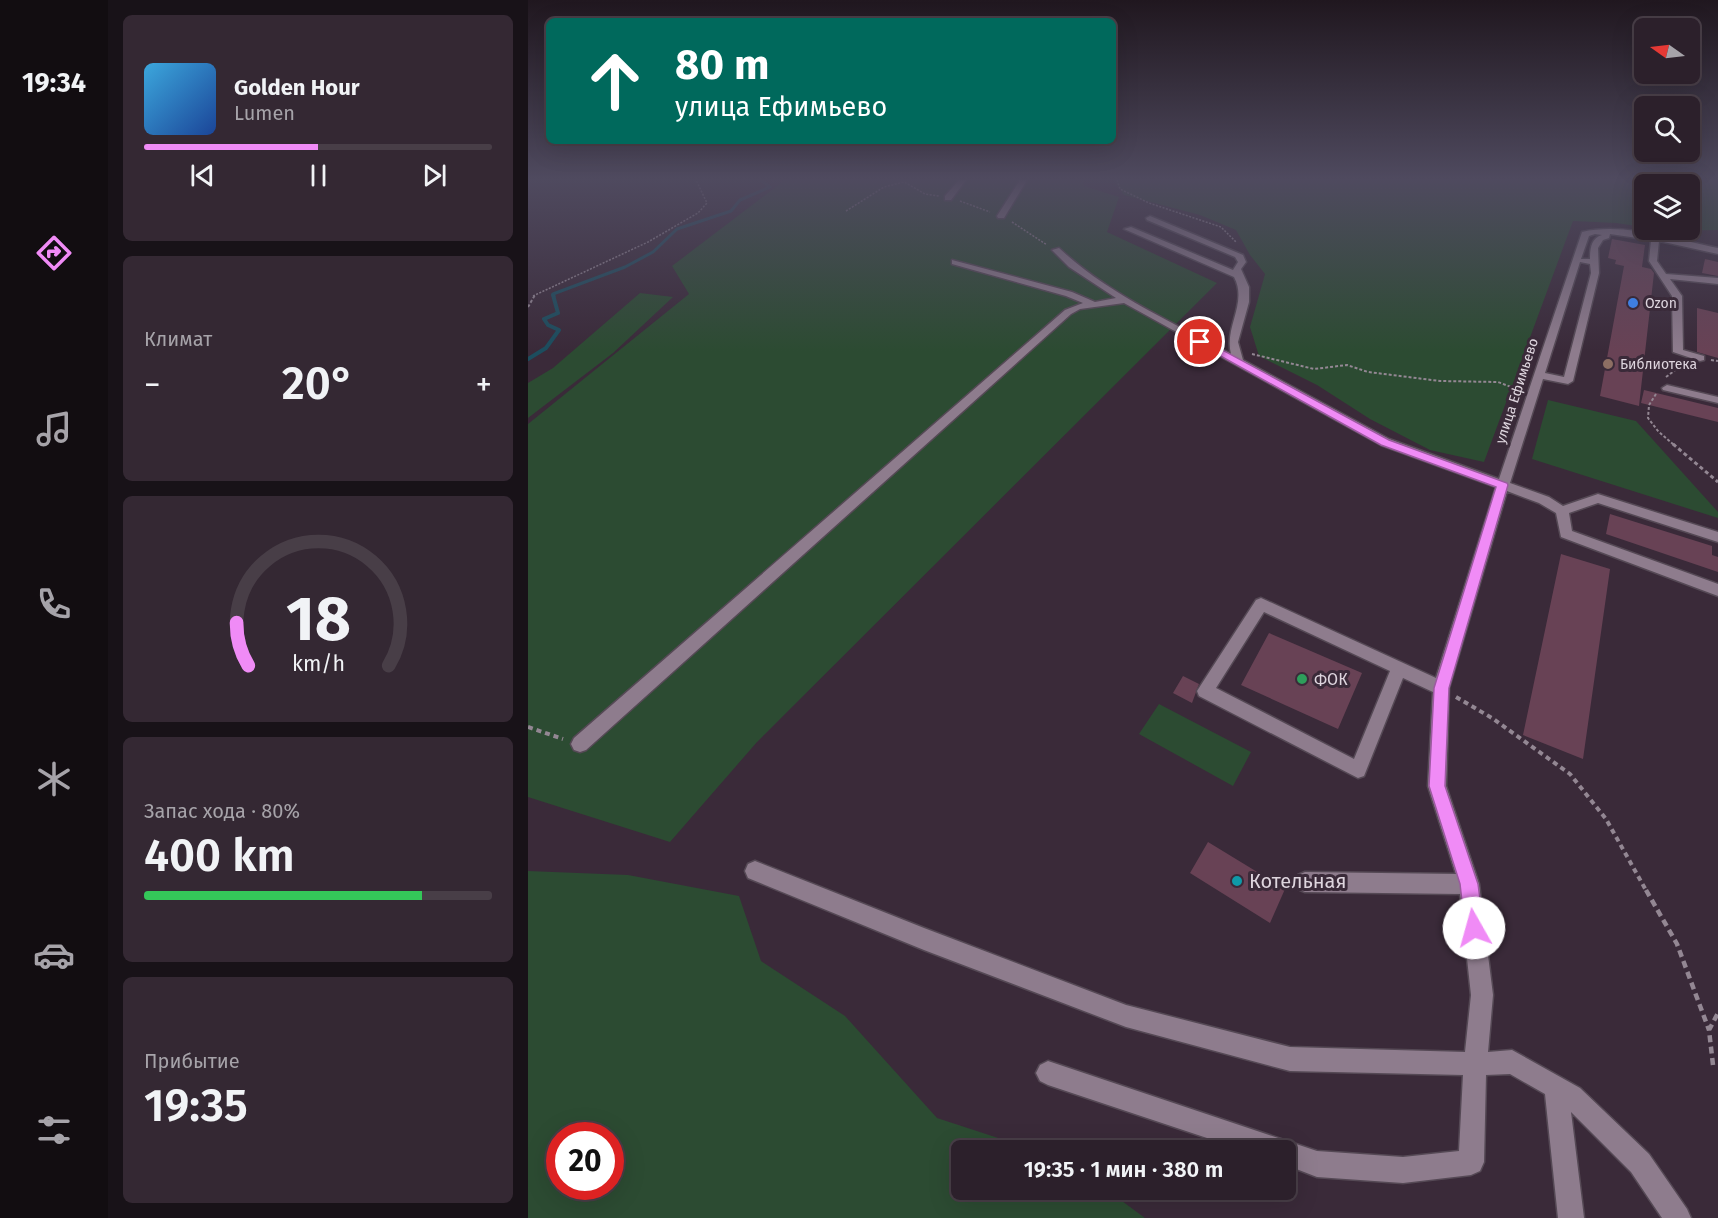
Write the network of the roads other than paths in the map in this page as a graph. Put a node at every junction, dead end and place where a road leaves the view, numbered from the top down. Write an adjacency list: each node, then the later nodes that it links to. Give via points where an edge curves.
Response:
1 (1147, 237): 12 (street)
2 (1194, 237): 12 (street, via 1239,255 1242,262)
3 (1584, 237): 9 (street, улица Ефимьево)
4 (1602, 237): 11 (street, via 1594,248)
5 (1623, 237): 6 (street, улица Ефимьево)
6 (1655, 242): 8 (street, улица Ефимьево); 13 (street, via 1653,261)
7 (1056, 250): 15 (street)
8 (1718, 251)
9 (1575, 259): 11 (street); 19 (street, улица Ефимьево)
10 (955, 262): 16 (street)
11 (1594, 262): 19 (street, via 1595,273 1568,381)
12 (1238, 275): 17 (street, via 1244,288 1244,302 1233,342)
13 (1664, 276): 14 (street); 18 (street, via 1677,296 1678,352)
14 (1718, 281)
15 (1125, 300): 16 (street); 17 (street)
16 (1092, 304): 28 (street, via 1068,312)
17 (1237, 358): 22 (street, via 1385,442)
18 (1700, 358)
19 (1538, 375): 22 (street, улица Ефимьево)
20 (1667, 388): 21 (street)
21 (1718, 400)
22 (1503, 485): 23 (street); 27 (street, улица Ефимьево)
23 (1562, 511): 24 (street, via 1598,498); 25 (street, via 1566,534)
24 (1718, 537)
25 (1718, 590)
26 (1399, 668): 26 (street, via 1358,770 1205,691 1261,604); 27 (street)
27 (1441, 688): 31 (street, улица Ефимьево, via 1437,786)
28 (580, 744)
29 (756, 871): 32 (street, via 924,939 1148,1022 1290,1059)
30 (1305, 882): 31 (street)
31 (1469, 884): 32 (street, улица Ефимьево, via 1482,995)
32 (1475, 1064): 34 (street, via 1512,1062); 36 (street, улица Ефимьево, via 1471,1162 1403,1170 1317,1164)
33 (1048, 1073): 35 (street)
34 (1556, 1087): 37 (street); 38 (street, via 1572,1096 1640,1163)
35 (1249, 1140)
36 (1296, 1157)
37 (1571, 1218)
38 (1678, 1218)

